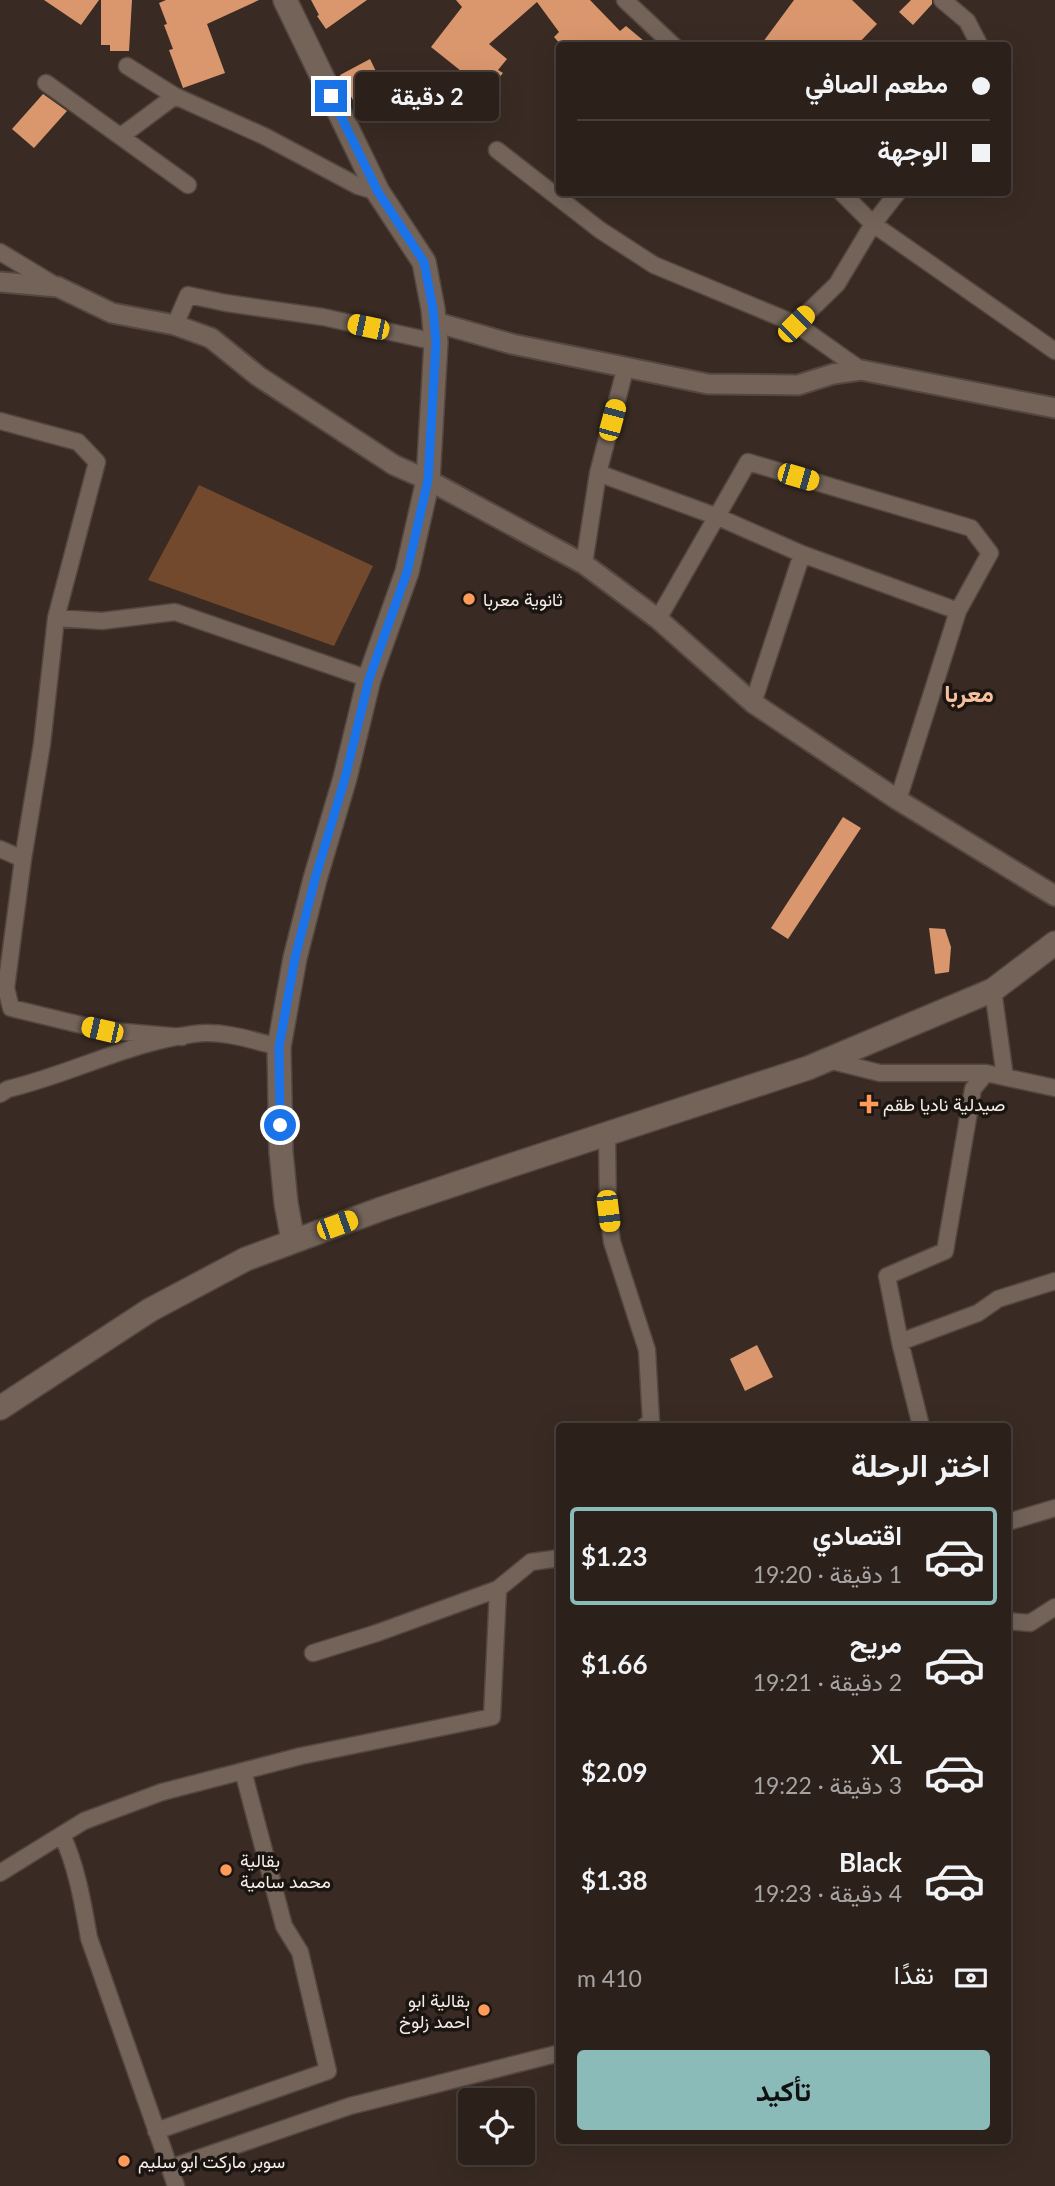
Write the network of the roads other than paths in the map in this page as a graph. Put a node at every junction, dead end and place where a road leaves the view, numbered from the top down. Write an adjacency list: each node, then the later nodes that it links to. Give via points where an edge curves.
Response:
1 (285, 0): 12 (main road)
2 (625, 0): 4 (street)
3 (942, 0): 5 (street, via 967,21)
4 (670, 42)
5 (978, 42)
6 (127, 65): 8 (street)
7 (46, 83): 9 (street)
8 (175, 96): 9 (street); 12 (street)
9 (121, 136): 11 (street)
10 (497, 150): 13 (street)
11 (188, 185)
12 (378, 192): 23 (main road, via 424,262)
13 (556, 196)
14 (556, 196): 21 (street, via 654,265)
15 (845, 196): 17 (street)
16 (895, 196): 17 (street)
17 (873, 224): 21 (street, via 837,284); 24 (street)
18 (0, 252): 20 (street)
19 (0, 282): 20 (street)
20 (58, 287): 22 (street, via 113,313)
21 (796, 324): 26 (street)
22 (175, 325): 23 (street, via 188,295); 30 (street, via 211,338 258,376 357,442)
23 (436, 332): 25 (street); 30 (main road)
24 (1055, 351)
25 (626, 366): 26 (street, via 708,384 798,384); 29 (street)
26 (861, 370): 27 (street)
27 (1055, 408)
28 (0, 421): 35 (street, via 78,442 97,462)
29 (598, 473): 31 (street); 33 (street)
30 (428, 480): 33 (street); 37 (main road, via 407,572)
31 (718, 517): 32 (street); 34 (street, via 748,462 971,528 990,553); 36 (street)
32 (802, 554): 34 (street); 38 (street)
33 (584, 564): 36 (street)
34 (958, 611): 39 (street)
35 (56, 618): 37 (street, via 102,621 175,612); 41 (street)
36 (658, 619): 38 (street)
37 (369, 679): 47 (main road, via 295,958)
38 (753, 703): 39 (street)
39 (898, 800): 42 (street)
40 (0, 849): 41 (street)
41 (23, 859): 45 (street)
42 (1055, 896)
43 (1055, 943): 44 (main road)
44 (993, 990): 48 (main road); 50 (street)
45 (5, 1006): 46 (street, via 102,1030)
46 (182, 1037): 47 (street, via 230,1035); 52 (street)
47 (279, 1047): 54 (main road, via 281,1152)
48 (828, 1060): 49 (street, via 880,1073); 53 (main road)
49 (986, 1073): 50 (street); 56 (street, via 973,1089 945,1251 887,1276)
50 (1005, 1077): 51 (street)
51 (1055, 1088)
52 (3, 1091)
53 (607, 1134): 54 (main road); 58 (street, via 612,1242 647,1350)
54 (293, 1241): 57 (main road, via 246,1259 150,1310)
55 (1055, 1281): 56 (street, via 998,1299 978,1313)
56 (900, 1342): 59 (street)
57 (0, 1408)
58 (649, 1423)
59 (920, 1423)
60 (1055, 1507): 61 (street)
61 (1011, 1521)
62 (556, 1559): 63 (street, via 531,1562)
63 (498, 1589): 66 (street); 67 (street, via 492,1717)
64 (1055, 1607): 65 (street, via 1030,1623)
65 (1011, 1620)
66 (313, 1653)
67 (243, 1771): 68 (street, via 162,1792 84,1821); 71 (street, via 284,1926 300,1952 328,2070)
68 (62, 1835): 69 (street); 71 (street, via 83,1901 89,1938)
69 (0, 1873)
70 (556, 2054): 72 (street, via 350,2106)
71 (156, 2131): 72 (street)
72 (170, 2168): 73 (street)
73 (176, 2186)

